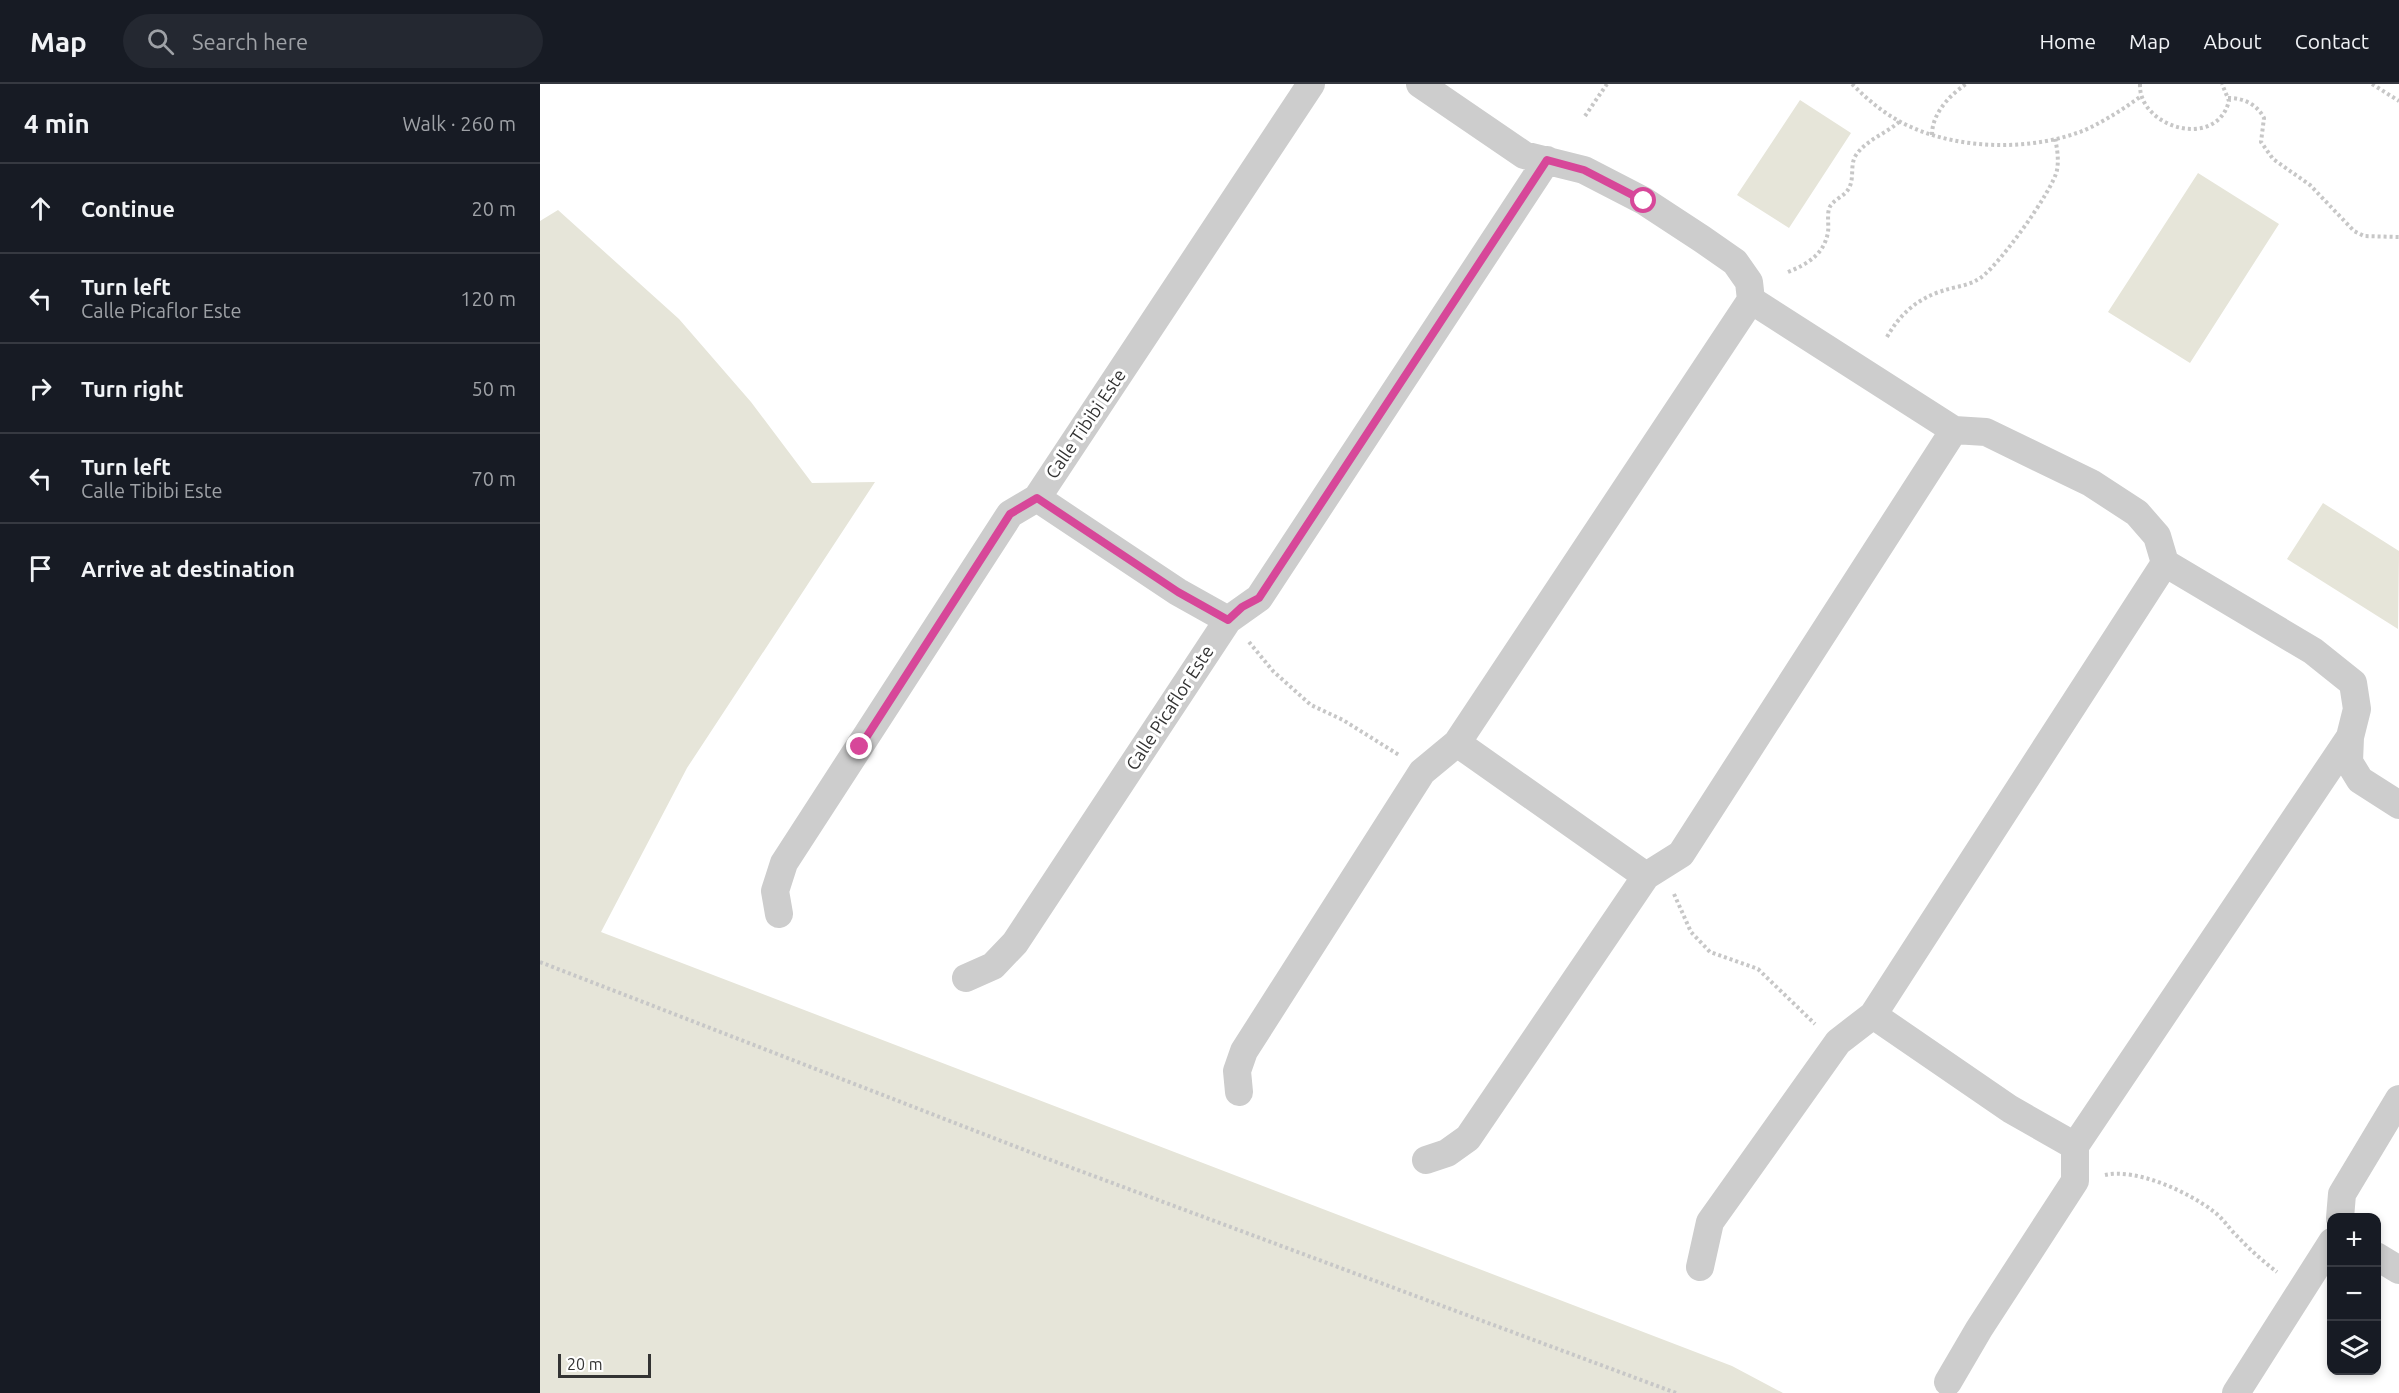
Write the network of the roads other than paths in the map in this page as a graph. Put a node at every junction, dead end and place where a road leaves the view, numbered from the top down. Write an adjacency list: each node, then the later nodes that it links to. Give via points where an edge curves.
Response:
1 (1311, 84): 6 (street, Calle Tibibi Este)
2 (1420, 84): 3 (street, via 1524,155)
3 (1547, 160): 4 (street, via 1584,170 1644,201 1702,238 1735,262 1749,282); 8 (street, Calle Picaflor Este, via 1259,598)
4 (1751, 300): 5 (street); 10 (street)
5 (1954, 430): 7 (street, via 1986,432 2091,483 2137,513 2157,536); 12 (street, via 1681,854)
6 (1037, 498): 8 (street, via 1178,592); 13 (street, Calle Tibibi Este, via 1010,514 784,863 775,891)
7 (2165, 563): 9 (street, via 2313,651 2353,683 2357,709); 15 (street)
8 (1228, 620): 14 (street, Calle Picaflor Este, via 1015,943 1002,960)
9 (2350, 737): 11 (street, via 2349,762 2360,780); 18 (street)
10 (1456, 743): 12 (street); 16 (street, via 1422,772 1244,1051 1237,1071)
11 (2399, 806)
12 (1654, 871): 19 (street, via 1468,1138 1448,1153)
13 (779, 914)
14 (966, 978)
15 (1873, 1016): 18 (street, via 2010,1110); 23 (street, via 1838,1042 1710,1222)
16 (1239, 1092)
17 (2399, 1099): 20 (street, via 2342,1194)
18 (2075, 1146): 25 (street, via 2075,1181)
19 (1426, 1160)
20 (2340, 1213)
21 (2327, 1248): 26 (street)
22 (2381, 1259): 24 (street)
23 (1700, 1267)
24 (2399, 1270)
25 (1948, 1383)
26 (2236, 1393)

